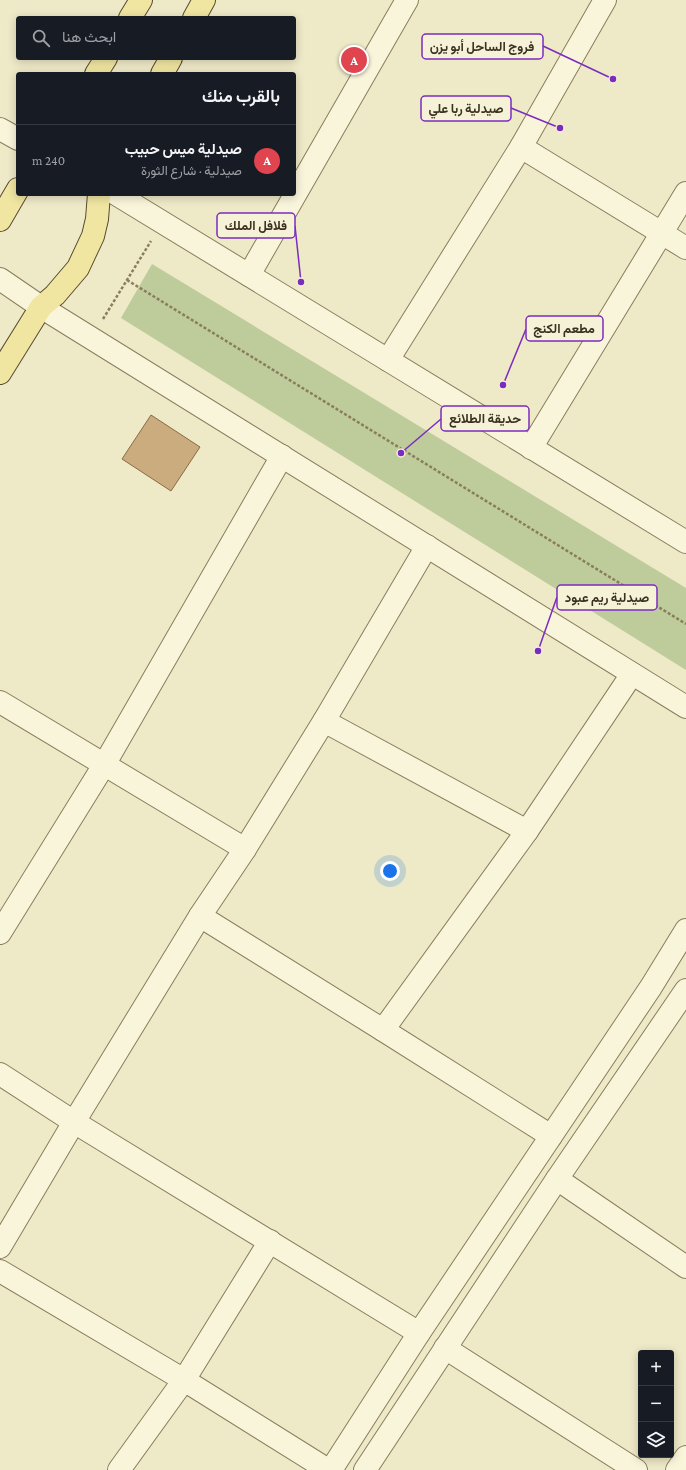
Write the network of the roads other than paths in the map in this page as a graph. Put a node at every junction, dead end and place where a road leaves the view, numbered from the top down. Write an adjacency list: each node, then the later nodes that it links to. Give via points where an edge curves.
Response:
1 (141, 0): 5 (main road)
2 (204, 0): 6 (main road)
3 (407, 0): 15 (street)
4 (605, 0): 13 (street)
5 (131, 16)
6 (195, 16)
7 (105, 60): 9 (main road)
8 (170, 60): 10 (main road)
9 (97, 72)
10 (163, 72)
11 (0, 129): 12 (street)
12 (16, 138)
13 (521, 147): 21 (street); 26 (street)
14 (16, 192): 20 (main road)
15 (296, 193)
16 (686, 193): 21 (street)
17 (99, 196): 25 (main road, via 97,219 86,253 67,283)
18 (119, 196): 23 (street)
19 (294, 196): 23 (street)
20 (0, 220)
21 (662, 233): 22 (street); 28 (street)
22 (686, 248)
23 (249, 275): 26 (street)
24 (0, 278): 25 (street)
25 (41, 306): 27 (main road); 29 (street)
26 (388, 360): 28 (street)
27 (0, 373)
28 (532, 448): 30 (street)
29 (282, 456): 31 (street); 36 (street)
30 (685, 540)
31 (427, 546): 32 (street); 35 (street)
32 (632, 674): 34 (street); 37 (street)
33 (0, 702): 36 (street)
34 (686, 707)
35 (324, 722): 37 (street); 38 (street)
36 (104, 765): 38 (street); 41 (street)
37 (527, 830): 43 (street)
38 (245, 849): 39 (street)
39 (200, 916): 43 (street); 45 (street)
40 (686, 930): 46 (street)
41 (0, 932)
42 (683, 1001): 47 (street)
43 (383, 1030): 46 (street)
44 (0, 1074): 45 (street)
45 (74, 1122): 48 (street); 49 (street)
46 (551, 1136): 52 (street)
47 (557, 1179): 50 (street); 53 (street)
48 (270, 1241): 52 (street); 54 (street)
49 (0, 1247)
50 (686, 1267)
51 (0, 1271): 54 (street)
52 (419, 1333): 57 (street)
53 (445, 1348): 58 (street); 59 (street)
54 (184, 1380): 56 (street); 57 (street)
55 (686, 1457): 60 (street)
56 (119, 1470)
57 (330, 1470)
58 (365, 1470)
59 (636, 1470)
60 (677, 1470)

